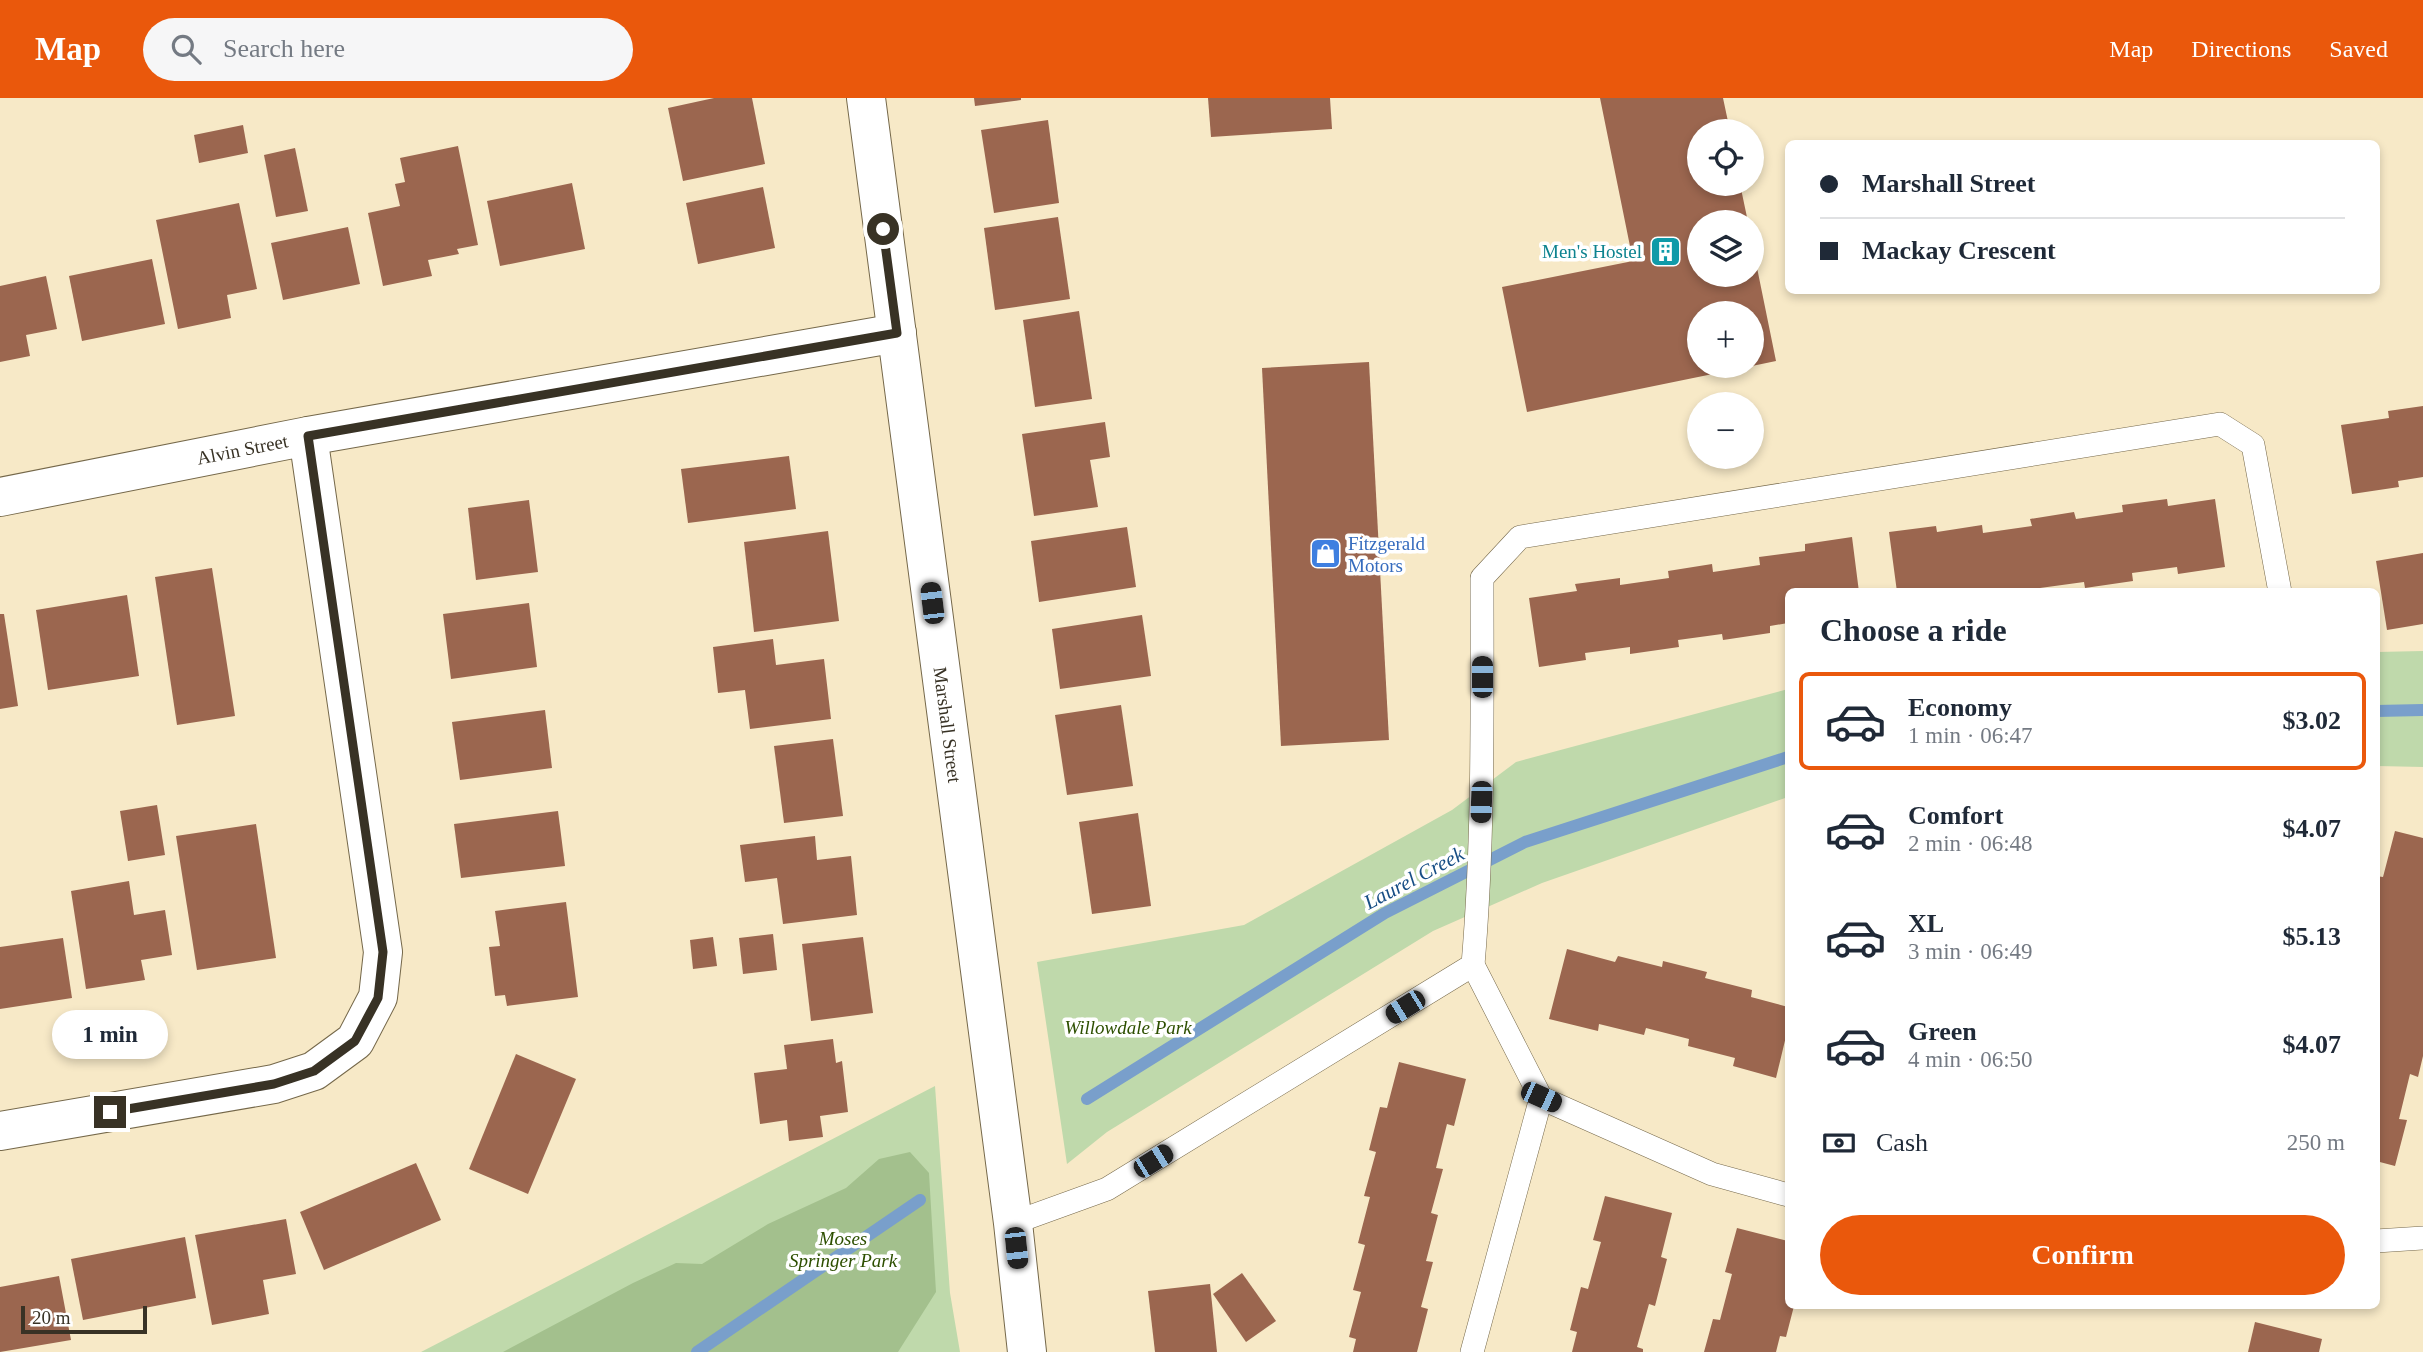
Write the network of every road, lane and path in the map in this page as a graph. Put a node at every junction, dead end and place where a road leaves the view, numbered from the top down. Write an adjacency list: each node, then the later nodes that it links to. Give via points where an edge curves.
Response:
1 (866, 98): 2 (street, Marshall Street)
2 (897, 333): 3 (street, Alvin Street); 10 (street, Marshall Street)
3 (308, 436): 4 (street, Alvin Street); 8 (street, via 383,952 378,998 355,1041 314,1071 274,1084)
4 (0, 497)
5 (2279, 588): 6 (lane, via 2253,445 2220,424 1520,537 1482,578 1482,776)
6 (1473, 965): 7 (lane); 10 (lane, via 1107,1189)
7 (1541, 1097): 9 (lane, via 1712,1174); 14 (lane)
8 (0, 1131)
9 (1785, 1194)
10 (1013, 1223): 13 (street, Marshall Street)
11 (2423, 1238): 12 (lane)
12 (2380, 1241)
13 (1027, 1352)
14 (1472, 1352)

